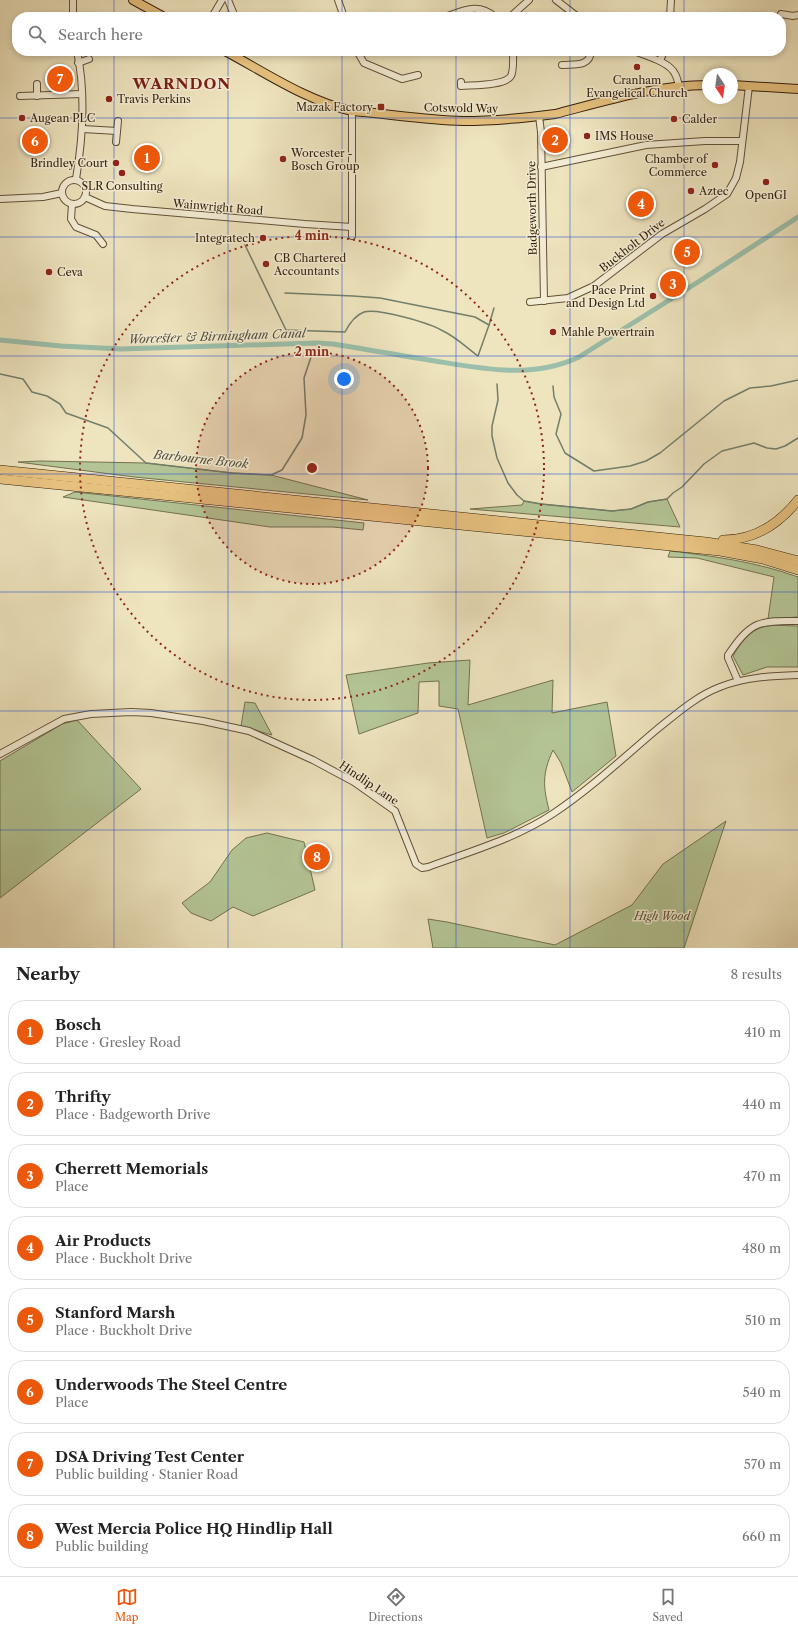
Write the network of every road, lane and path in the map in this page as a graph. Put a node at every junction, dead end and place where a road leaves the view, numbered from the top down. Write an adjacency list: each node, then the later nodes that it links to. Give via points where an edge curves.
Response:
1 (73, 0): 12 (street)
2 (133, 0): 13 (main road)
3 (222, 0): 14 (street)
4 (228, 0): 15 (street)
5 (338, 0): 16 (street)
6 (518, 0): 10 (street)
7 (529, 0): 10 (street)
8 (556, 0): 19 (street)
9 (671, 0): 20 (street)
10 (523, 6): 11 (street)
11 (517, 10)
12 (73, 12)
13 (155, 12)
14 (215, 12)
15 (233, 12)
16 (342, 12)
17 (462, 12): 18 (street, via 472,9)
18 (488, 12)
19 (572, 12)
20 (670, 12)
21 (786, 15): 22 (street)
22 (798, 15)
23 (77, 56): 32 (street)
24 (234, 56): 45 (main road, Cotswold Way, via 304,94)
25 (360, 56): 34 (street, via 364,63 402,79)
26 (513, 56): 35 (street, via 512,75 508,80 461,86)
27 (590, 56): 33 (street, via 584,64)
28 (647, 56): 31 (street)
29 (662, 56): 31 (street)
30 (89, 59): 32 (street)
31 (660, 61): 39 (street, via 675,73)
32 (78, 63): 42 (street)
33 (565, 67)
34 (418, 75)
35 (461, 82)
36 (37, 84): 44 (street)
37 (702, 85): 39 (main road, Cotswold Way)
38 (738, 85): 40 (main road)
39 (679, 86): 46 (main road, Cotswold Way)
40 (749, 86): 41 (main road); 50 (street, Buckholt Drive)
41 (798, 89)
42 (82, 94): 44 (street); 48 (street)
43 (20, 96): 44 (street)
44 (37, 96)
45 (352, 111): 46 (main road, Cotswold Way, via 463,121); 58 (street)
46 (539, 116): 52 (street, Badgeworth Drive)
47 (118, 121): 49 (street)
48 (83, 129): 49 (street); 53 (street)
49 (117, 132): 51 (street)
50 (742, 141): 52 (street, via 646,145); 61 (street, Buckholt Drive, via 736,178 727,194 662,234 594,286 568,298)
51 (116, 142)
52 (541, 167): 61 (street, Badgeworth Drive)
53 (76, 179): 54 (street, via 65,183); 55 (street, via 85,186)
54 (62, 194): 56 (street); 57 (street, via 65,200)
55 (85, 197): 57 (street, via 80,202); 58 (street, Wainwright Road, via 105,206 132,210)
56 (0, 199)
57 (72, 204): 60 (street, via 71,219 76,227 96,235)
58 (352, 227): 59 (street)
59 (352, 236)
60 (103, 244)
61 (544, 301): 62 (street, Buckholt Drive)
62 (530, 302)
63 (0, 470): 66 (highway)
64 (0, 479): 68 (highway, via 720,551 763,559)
65 (798, 500): 66 (highway, via 780,520 760,532 738,539)
66 (706, 542): 67 (highway, via 757,550)
67 (798, 561)
68 (798, 570)
69 (798, 621): 71 (street, via 765,623 749,630 728,655)
70 (798, 675): 71 (street, Hindlip Lane, via 763,676)
71 (738, 681): 72 (street, Hindlip Lane, via 720,686 690,704 589,786 530,828 422,868 416,864 394,811 354,782 249,731 151,713 91,714 64,719)
72 (0, 754)

